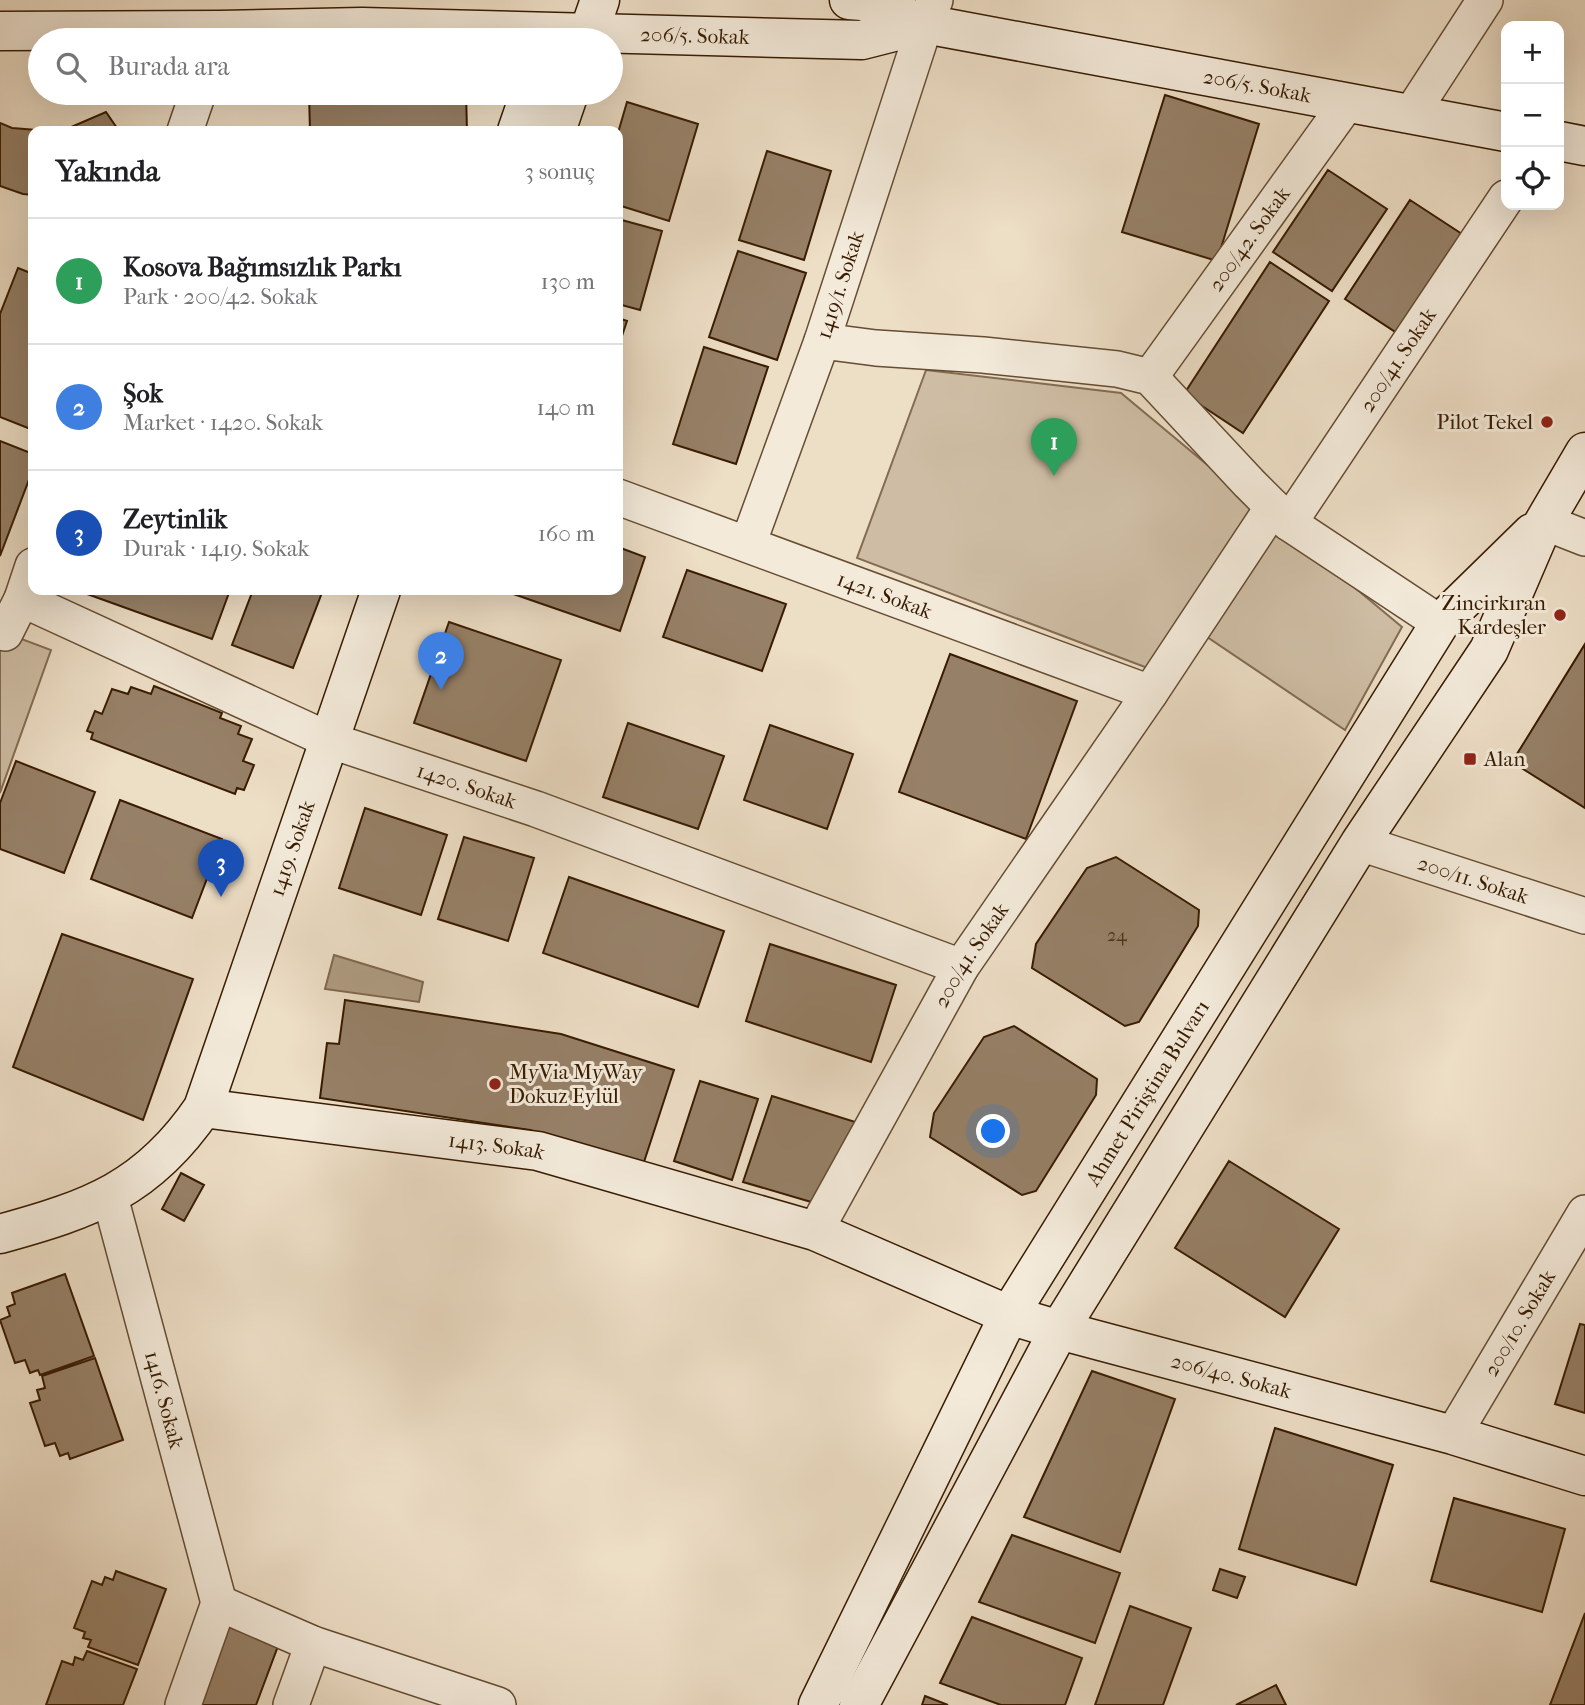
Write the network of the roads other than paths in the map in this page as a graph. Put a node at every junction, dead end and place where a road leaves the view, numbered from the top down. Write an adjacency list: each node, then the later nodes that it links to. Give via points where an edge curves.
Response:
1 (849, 0): 3 (main road, 206/5. Sokak)
2 (1485, 0): 13 (street)
3 (930, 12): 5 (main road, 206/5. Sokak, via 862,40); 9 (main road, 206/5. Sokak); 21 (street, 1419/1. Sokak)
4 (552, 24): 5 (main road, 206/5. Sokak); 6 (main road, 206/5. Sokak)
5 (592, 24)
6 (344, 28)
7 (0, 30): 8 (main road, 206/5. Sokak)
8 (28, 31)
9 (1347, 103): 13 (main road, 206/5. Sokak); 22 (street, 200/42. Sokak)
10 (194, 105): 14 (street)
11 (526, 105): 15 (main road)
12 (565, 105): 16 (main road)
13 (1411, 114): 17 (main road, 206/5. Sokak)
14 (187, 126)
15 (519, 126)
16 (558, 126)
17 (1501, 131)
18 (1564, 142): 19 (main road)
19 (1585, 146)
20 (1501, 205): 25 (street, 200/41. Sokak)
21 (822, 341): 22 (street, via 1118,369); 28 (street, 1419/1. Sokak)
22 (1150, 377): 25 (street)
23 (1585, 452): 26 (main road, Ahmet Piriştina Bulvarı)
24 (623, 499): 28 (street, 1421. Sokak)
25 (1281, 515): 32 (street); 34 (street, 200/41. Sokak)
26 (1544, 522): 27 (street); 32 (main road, Ahmet Piriştina Bulvarı); 36 (main road, Ahmet Piriştina Bulvarı, via 1489,650)
27 (1585, 538)
28 (748, 544): 34 (street, 1421. Sokak)
29 (28, 581): 31 (street)
30 (378, 595): 35 (main road, 1419. Sokak)
31 (22, 599): 33 (street, via 5,633); 35 (street, 1420. Sokak)
32 (1440, 622): 44 (main road, Ahmet Piriştina Bulvarı)
33 (0, 631)
34 (1150, 692): 38 (street, 200/41. Sokak)
35 (329, 740): 38 (street, 1420. Sokak, via 536,809); 39 (main road, 1419. Sokak)
36 (1360, 843): 37 (street, 200/11. Sokak); 45 (main road, Ahmet Piriştina Bulvarı)
37 (1585, 916)
38 (961, 967): 42 (street, 200/41. Sokak)
39 (202, 1108): 40 (main road, via 167,1155); 42 (main road, 1413. Sokak, via 538,1151)
40 (110, 1197): 43 (main road); 48 (street, 1416. Sokak)
41 (1585, 1213): 46 (street, 200/10. Sokak)
42 (815, 1231): 44 (main road, 1413. Sokak)
43 (0, 1234)
44 (1009, 1315): 45 (main road, 206/40. Sokak); 53 (main road, Ahmet Piriştina Bulvarı)
45 (1059, 1330): 46 (main road, 206/40. Sokak); 54 (main road, Ahmet Piriştina Bulvarı)
46 (1453, 1435): 47 (main road, 206/40. Sokak)
47 (1585, 1476)
48 (219, 1603): 49 (street); 50 (street)
49 (313, 1644): 51 (street); 52 (street)
50 (183, 1705)
51 (291, 1705)
52 (498, 1705)
53 (818, 1705)
54 (859, 1705)

